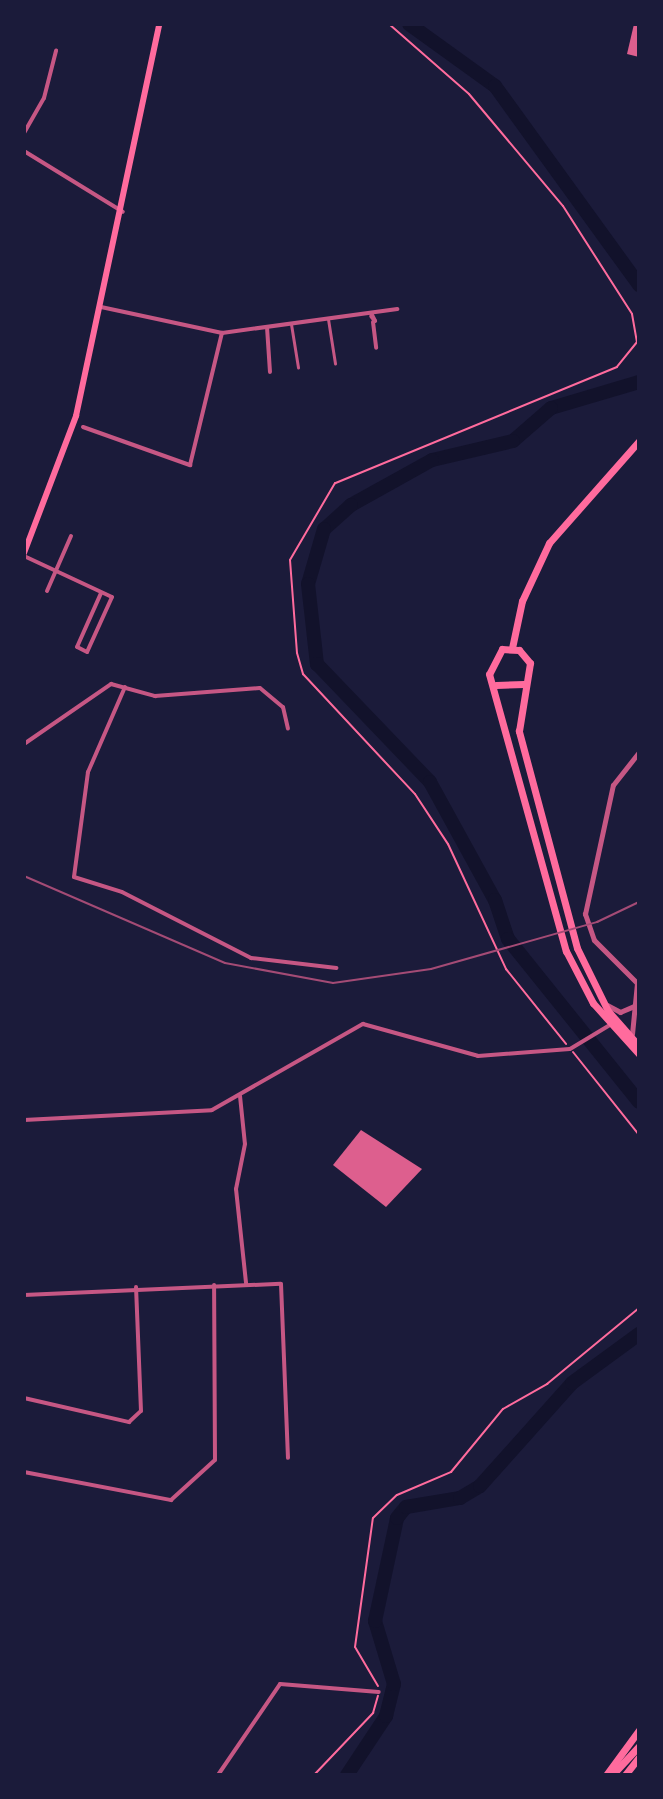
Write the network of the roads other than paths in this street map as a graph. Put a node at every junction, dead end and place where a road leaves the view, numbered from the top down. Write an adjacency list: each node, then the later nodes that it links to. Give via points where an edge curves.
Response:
1 (159, 24): 5 (main road)
2 (56, 51): 3 (street, via 44,98)
3 (24, 133)
4 (24, 151): 5 (street)
5 (123, 212): 6 (main road)
6 (101, 307): 12 (street); 20 (main road, via 76,416)
7 (397, 309): 8 (street)
8 (372, 317): 9 (street); 13 (street)
9 (328, 319): 10 (street); 14 (street)
10 (291, 324): 11 (street); 15 (street)
11 (267, 327): 12 (street); 16 (street)
12 (222, 333): 17 (street, via 190,465)
13 (376, 348)
14 (335, 363)
15 (298, 367)
16 (270, 372)
17 (83, 427)
18 (639, 441): 24 (main road, via 549,543 522,601)
19 (71, 536): 21 (street)
20 (24, 555): 21 (street)
21 (56, 571): 22 (street); 23 (street)
22 (47, 591)
23 (101, 593): 23 (street, via 112,597 87,652 77,647)
24 (512, 648): 25 (main road, via 530,663); 26 (main road, via 491,661)
25 (526, 683): 26 (main road, via 511,690); 32 (main road, via 517,707 520,739 577,948)
26 (496, 685): 34 (main road, via 566,951)
27 (125, 687): 28 (street, via 179,696 260,688 283,707); 29 (street, via 90,693); 31 (street, via 88,772 74,877 122,892 251,958)
28 (288, 728)
29 (24, 744)
30 (639, 752): 33 (street, via 613,785 585,914 594,940 637,983)
31 (336, 968)
32 (601, 998): 33 (street, via 614,1011); 35 (main road)
33 (634, 1006): 35 (street, via 628,1027)
34 (610, 1025): 36 (main road); 37 (street, via 570,1049 470,1055 363,1024)
35 (639, 1045)
36 (639, 1054)
37 (240, 1096): 38 (street, via 212,1110); 39 (street, via 245,1144 236,1189)
38 (24, 1120)
39 (246, 1283): 40 (street); 44 (street, via 281,1284)
40 (214, 1285): 41 (street); 45 (street, via 215,1460 171,1500)
41 (136, 1287): 42 (street); 43 (street, via 141,1411 129,1422)
42 (24, 1295)
43 (24, 1398)
44 (288, 1458)
45 (24, 1472)
46 (379, 1692): 52 (street, via 280,1684)
47 (639, 1730): 53 (main road)
48 (639, 1746): 53 (main road)
49 (639, 1757): 51 (main road)
50 (639, 1763): 51 (main road)
51 (627, 1773)
52 (218, 1775)
53 (609, 1775)

